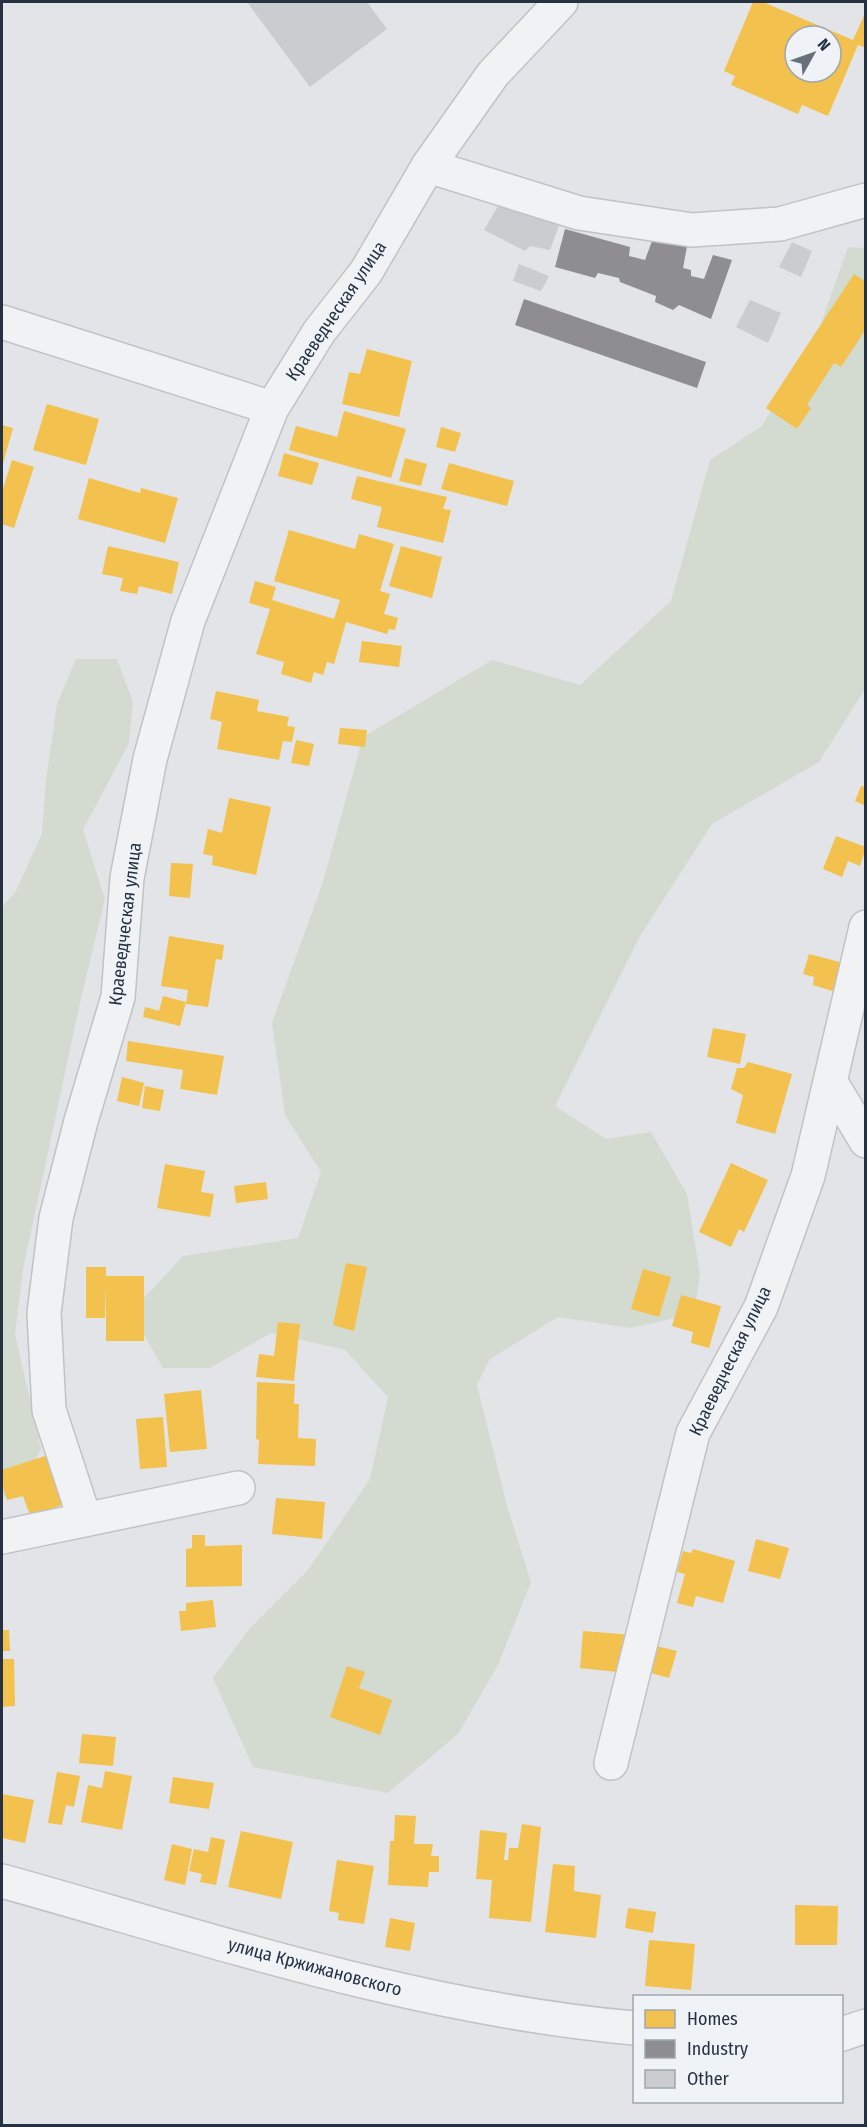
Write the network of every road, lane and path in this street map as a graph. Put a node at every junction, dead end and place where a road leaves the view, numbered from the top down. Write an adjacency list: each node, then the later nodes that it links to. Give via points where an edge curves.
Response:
1 (561, 2): 2 (street, Краеведческая улица, via 493,74)
2 (428, 166): 3 (street, via 579,213 692,230 780,224); 5 (street, Краеведческая улица, via 366,272 319,332)
3 (866, 200)
4 (2, 322): 5 (street)
5 (272, 408): 10 (street, Краеведческая улица, via 188,621 150,759 127,878 118,997 57,1218 44,1313 49,1410)
6 (866, 927): 7 (street, Краеведческая улица)
7 (830, 1081): 8 (street); 12 (street, Краеведческая улица, via 807,1176 761,1307 693,1433)
8 (866, 1141)
9 (238, 1488): 10 (street)
10 (85, 1520): 11 (street)
11 (2, 1538)
12 (611, 1763)
13 (2, 1881): 15 (street, улица Кржижановского, via 383,1987 560,2022)
14 (866, 2026): 16 (street)
15 (633, 2028)
16 (843, 2034)

